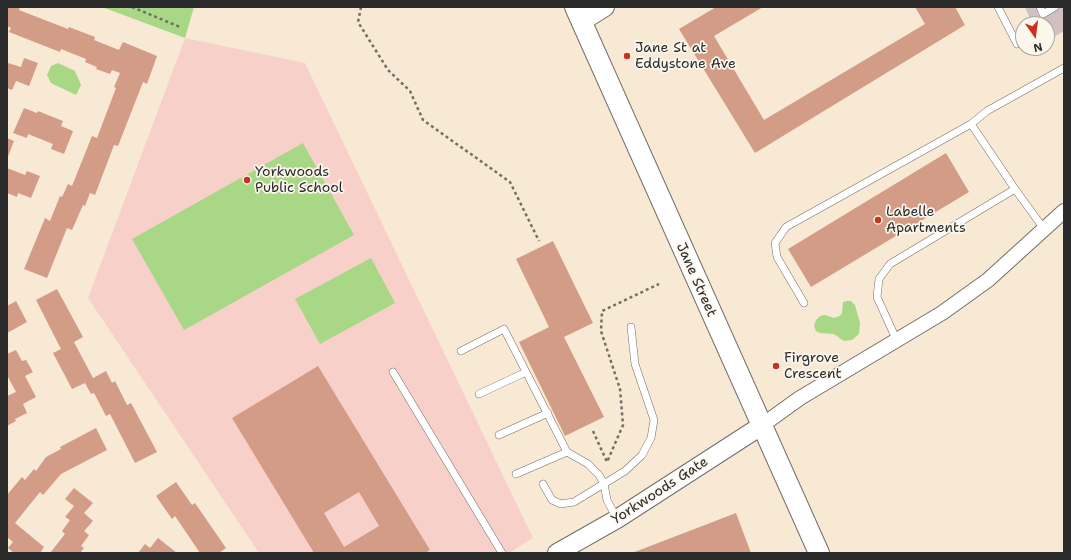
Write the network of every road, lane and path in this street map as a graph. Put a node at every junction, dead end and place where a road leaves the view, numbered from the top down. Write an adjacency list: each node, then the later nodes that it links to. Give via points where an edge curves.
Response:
1 (132, 7): 8 (path)
2 (361, 7): 15 (path, via 358,22 388,70 410,91 423,120 510,182)
3 (605, 7): 7 (street)
4 (998, 7): 9 (lane)
5 (1040, 7): 6 (lane, via 1043,14)
6 (1055, 7)
7 (578, 14): 25 (main road, Jane Street)
8 (180, 27)
9 (1015, 40)
10 (1064, 68): 11 (lane, via 987,112)
11 (971, 124): 12 (lane); 17 (lane, via 786,228 775,242 777,257)
12 (1015, 189): 14 (lane); 19 (lane, via 890,264 879,279 877,297)
13 (1064, 211): 14 (street)
14 (1044, 229): 19 (street, via 988,280)
15 (539, 241)
16 (659, 284): 26 (path, via 602,311 601,331 620,389 623,425 607,462)
17 (804, 303)
18 (631, 327): 31 (lane, via 635,364 654,420 651,438 642,455 625,471)
19 (897, 341): 25 (street, via 800,398)
20 (461, 351): 22 (lane, via 504,329)
21 (393, 372): 34 (lane)
22 (526, 372): 23 (lane); 24 (lane)
23 (479, 394)
24 (548, 413): 27 (lane); 28 (lane)
25 (762, 426): 32 (street, Yorkwoods Gate); 35 (main road, Jane Street)
26 (593, 431)
27 (498, 435)
28 (567, 452): 29 (lane); 31 (lane, via 588,464)
29 (516, 474)
30 (543, 484): 31 (lane, via 552,500 561,504 574,502)
31 (604, 484): 32 (lane, via 607,500)
32 (617, 519): 33 (street, Yorkwoods Gate)
33 (564, 551)
34 (502, 553)
35 (819, 553)

